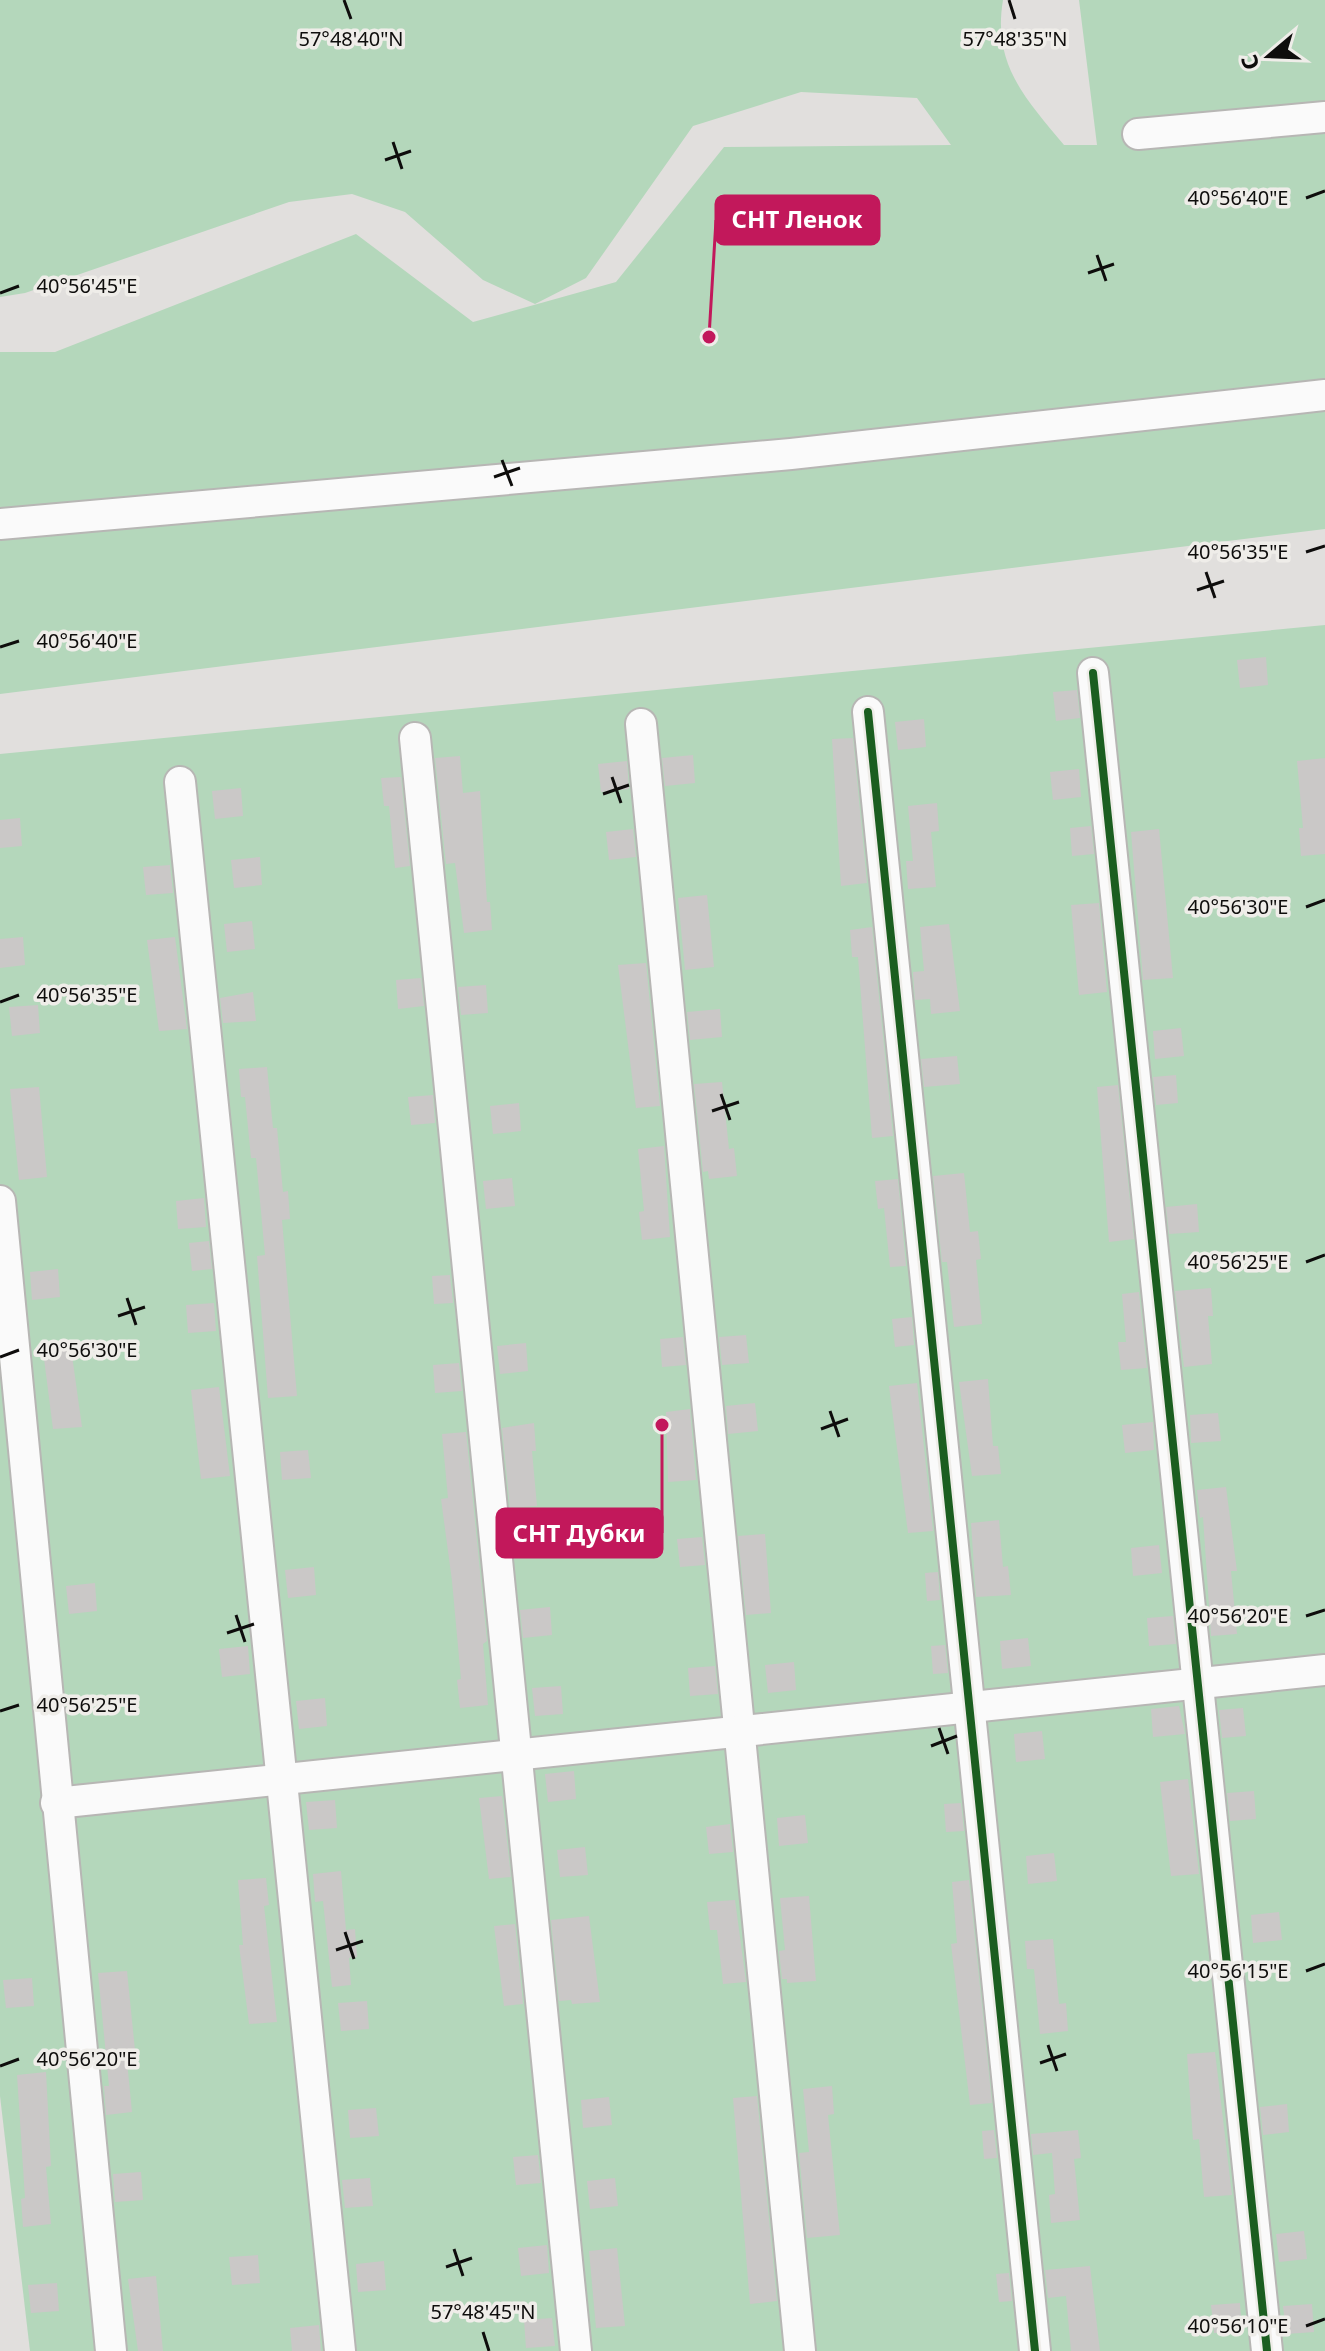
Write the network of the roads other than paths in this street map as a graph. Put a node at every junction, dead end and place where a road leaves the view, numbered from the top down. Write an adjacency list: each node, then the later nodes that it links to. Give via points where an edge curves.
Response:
1 (1325, 117): 2 (street)
2 (1138, 134)
3 (1325, 395): 4 (street, via 791,454)
4 (0, 524)
5 (1093, 673): 12 (street)
6 (868, 712): 13 (street)
7 (641, 724): 14 (street)
8 (415, 738): 15 (street)
9 (180, 782): 16 (street)
10 (0, 1201): 17 (street)
11 (1325, 1670): 12 (street)
12 (1197, 1683): 13 (street); 23 (street)
13 (969, 1708): 14 (street); 22 (street)
14 (738, 1732): 15 (street); 21 (street)
15 (515, 1755): 16 (street); 20 (street)
16 (280, 1778): 17 (street); 19 (street)
17 (56, 1803): 18 (street)
18 (111, 2351)
19 (340, 2351)
20 (576, 2351)
21 (800, 2351)
22 (1035, 2351)
23 (1267, 2351)

